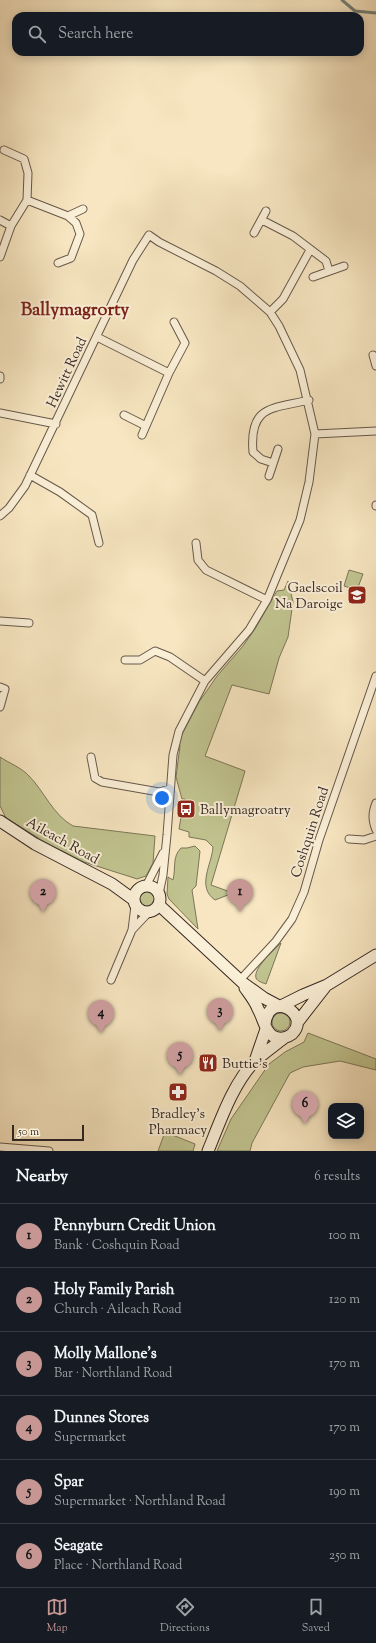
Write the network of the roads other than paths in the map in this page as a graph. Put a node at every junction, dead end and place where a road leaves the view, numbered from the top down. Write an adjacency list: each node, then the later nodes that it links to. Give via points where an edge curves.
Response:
1 (4, 150): 2 (street, via 24,159 28,173)
2 (27, 200): 5 (street); 8 (street)
3 (83, 209): 5 (street)
4 (266, 211): 7 (street)
5 (68, 216): 12 (street, via 76,223 80,234 71,258)
6 (0, 220): 8 (street)
7 (262, 220): 9 (street); 10 (street, via 293,236)
8 (11, 226): 11 (street)
9 (254, 234)
10 (310, 250): 14 (street, via 326,261); 16 (street, via 283,299)
11 (0, 257)
12 (58, 263)
13 (344, 266): 14 (street)
14 (329, 271): 15 (street)
15 (313, 277)
16 (270, 312): 18 (street, Hewitt Road, via 240,286 149,235 133,260); 24 (street, via 300,370)
17 (174, 322): 21 (street, via 185,343)
18 (97, 338): 21 (street); 27 (street, Hewitt Road)
19 (373, 354): 20 (street)
20 (376, 366)
21 (169, 373): 28 (street)
22 (0, 376): 23 (street)
23 (0, 379)
24 (309, 400): 30 (street); 33 (street, via 268,410 256,420 252,437 253,452 261,459)
25 (0, 413): 27 (street)
26 (124, 415): 28 (street)
27 (56, 424): 34 (street, Hewitt Road)
28 (146, 426): 31 (street)
29 (376, 431): 30 (street)
30 (315, 434): 39 (street, via 309,482 300,520)
31 (142, 435)
32 (278, 449): 33 (street)
33 (273, 463): 35 (street)
34 (30, 475): 36 (street, Hewitt Road, via 9,508); 37 (street, via 92,514)
35 (269, 476)
36 (0, 516)
37 (99, 543)
38 (196, 543): 39 (street, via 198,560 206,570)
39 (267, 600): 44 (street, via 249,630)
40 (0, 621): 41 (street)
41 (29, 623)
42 (125, 660): 44 (street, via 140,660 155,651 170,657)
43 (376, 676): 61 (street, Coshquin Road, via 299,905 276,941)
44 (205, 681): 48 (street, via 179,731 173,755)
45 (0, 687): 46 (street, via 5,689)
46 (0, 707)
47 (91, 757): 48 (street, via 95,778 102,782 159,792)
48 (170, 789): 54 (street)
49 (376, 804): 51 (street, via 372,811)
50 (0, 821): 55 (main road, Aileach Road, via 35,844 112,884)
51 (376, 830)
52 (376, 836): 53 (street, via 364,840)
53 (349, 839)
54 (164, 852): 55 (street); 56 (street)
55 (139, 895): 56 (main road, via 154,888); 57 (main road, via 141,911); 58 (street)
56 (159, 899): 57 (main road, via 155,910); 61 (main road)
57 (149, 912): 58 (street)
58 (132, 930): 60 (street)
59 (376, 955): 62 (main road)
60 (111, 980)
61 (241, 982): 63 (main road); 65 (main road, via 258,1007)
62 (327, 985): 63 (main road); 64 (main road)
63 (280, 1006): 64 (main road, via 290,1009); 65 (main road, via 268,1013)
64 (297, 1023): 66 (main road, via 293,1033)
65 (266, 1026): 66 (main road, via 274,1037); 67 (main road)
66 (284, 1038): 67 (main road)
67 (254, 1062): 70 (main road, via 239,1082)
68 (0, 1147): 69 (street)
69 (49, 1151)
70 (208, 1151)

